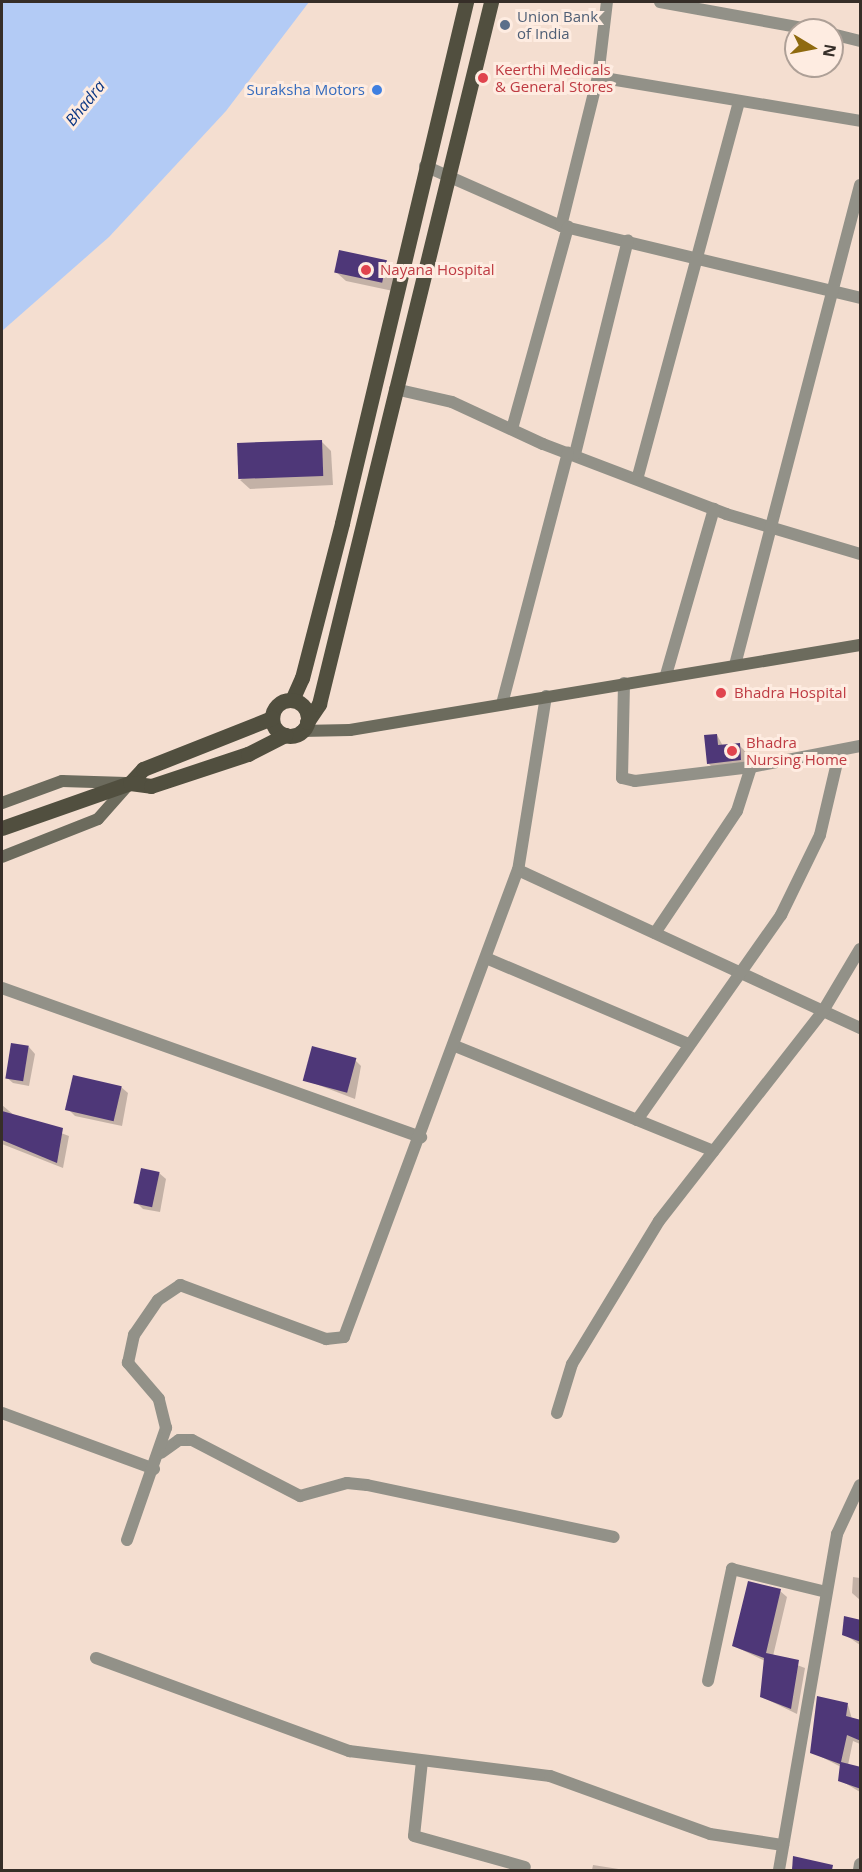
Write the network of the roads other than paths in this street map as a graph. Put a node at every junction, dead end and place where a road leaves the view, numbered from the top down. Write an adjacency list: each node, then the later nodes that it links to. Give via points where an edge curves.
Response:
1 (466, 2): 11 (main road)
2 (491, 2): 12 (main road)
3 (607, 2): 8 (street)
4 (660, 2): 5 (street)
5 (784, 25)
6 (844, 37): 7 (street)
7 (861, 41)
8 (598, 77): 9 (street); 14 (street)
9 (739, 102): 10 (street); 16 (street)
10 (861, 121)
11 (425, 166): 12 (street); 31 (main road, via 303,678)
12 (450, 173): 14 (street); 19 (main road)
13 (861, 185): 17 (street)
14 (564, 226): 15 (street); 20 (street)
15 (628, 240): 16 (street); 21 (street)
16 (696, 254): 17 (street); 22 (street)
17 (834, 291): 18 (street); 24 (street)
18 (861, 298)
19 (395, 389): 20 (street, via 452,402); 34 (main road, via 319,704)
20 (512, 429): 21 (street)
21 (571, 453): 22 (street); 32 (street)
22 (638, 476): 23 (street)
23 (714, 508): 24 (street); 28 (street)
24 (772, 527): 25 (street); 27 (street)
25 (861, 554)
26 (861, 645): 27 (street)
27 (735, 665): 28 (street)
28 (666, 675): 29 (street)
29 (624, 683): 30 (street); 38 (street, via 622,778)
30 (546, 696): 32 (street); 43 (street)
31 (292, 700): 33 (main road, via 276,707); 34 (main road, via 306,710)
32 (501, 704): 34 (street, via 350,730)
33 (272, 718): 35 (main road); 39 (main road, via 142,769)
34 (304, 727): 35 (main road)
35 (285, 735): 39 (main road, via 248,754 151,786)
36 (861, 746): 37 (street)
37 (840, 750): 38 (street); 47 (street, via 820,835 781,915)
38 (751, 766): 44 (street, via 737,811)
39 (130, 783): 40 (street, via 62,781); 41 (main road); 42 (street, via 98,819)
40 (2, 803)
41 (2, 828)
42 (2, 857)
43 (518, 870): 44 (street); 46 (street)
44 (655, 933): 47 (street)
45 (861, 949): 49 (street)
46 (486, 958): 51 (street); 52 (street)
47 (738, 972): 49 (street); 51 (street)
48 (2, 988): 54 (street)
49 (823, 1011): 50 (street); 55 (street)
50 (861, 1028)
51 (689, 1044): 53 (street)
52 (454, 1046): 53 (street); 54 (street)
53 (637, 1120): 55 (street)
54 (421, 1137): 58 (street, via 344,1337 326,1339 180,1285 158,1300 134,1335 128,1363 165,1412)
55 (713, 1151): 57 (street, via 659,1221 572,1364)
56 (2, 1413): 59 (street)
57 (557, 1413)
58 (161, 1453): 59 (street); 61 (street, via 179,1440 192,1440 300,1496 347,1483 367,1485)
59 (154, 1469): 62 (street)
60 (861, 1485): 63 (street, via 837,1534)
61 (614, 1537)
62 (127, 1540)
63 (826, 1592): 65 (street, via 732,1569); 67 (street)
64 (96, 1658): 66 (street, via 309,1739)
65 (708, 1681)
66 (422, 1761): 67 (street, via 550,1776 710,1834); 69 (street, via 414,1836)
67 (783, 1845): 70 (street)
68 (861, 1864): 71 (street)
69 (525, 1868)
70 (778, 1870)
71 (859, 1870)

